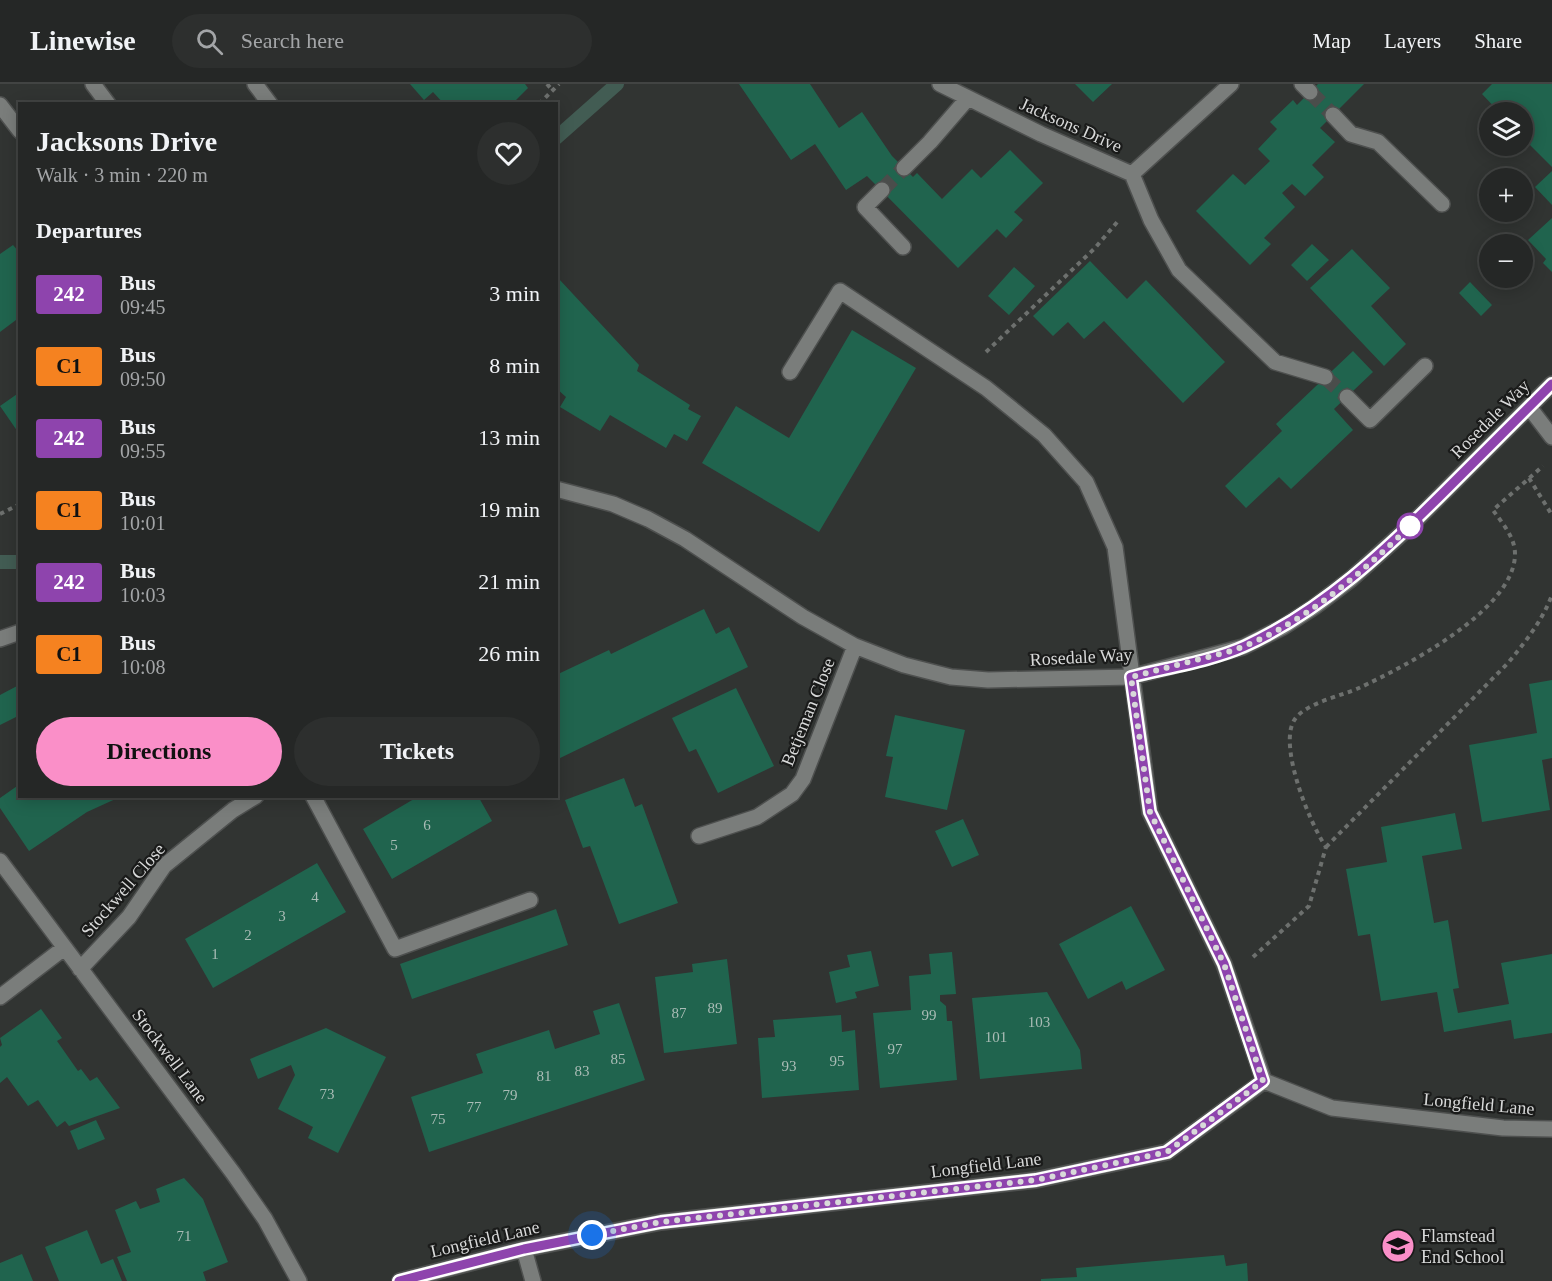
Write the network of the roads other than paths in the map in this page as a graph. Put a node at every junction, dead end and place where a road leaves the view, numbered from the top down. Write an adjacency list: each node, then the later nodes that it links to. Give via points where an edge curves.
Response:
1 (93, 84): 6 (street)
2 (255, 84): 7 (street)
3 (940, 84): 5 (street, Jacksons Drive)
4 (1231, 84): 12 (street, Jacksons Drive)
5 (968, 98): 11 (street); 12 (street, Jacksons Drive)
6 (106, 102)
7 (268, 102)
8 (0, 105): 10 (street)
9 (1333, 115): 14 (street, via 1351,134 1378,142)
10 (18, 128)
11 (904, 168)
12 (1132, 174): 18 (street, via 1151,220 1179,270 1275,362)
13 (882, 190): 15 (street, via 865,207)
14 (1442, 204)
15 (903, 247)
16 (1425, 366): 20 (street, via 1370,420)
17 (790, 372): 27 (street, via 840,291 964,373 1044,435 1086,482 1115,547)
18 (1325, 377)
19 (1552, 384): 21 (street, Rosedale Way)
20 (1347, 397)
21 (1529, 407): 22 (street); 27 (street, Rosedale Way, via 1408,528 1314,606 1244,647)
22 (1552, 437)
23 (558, 490): 26 (street, Rosedale Way, via 613,504 648,519)
24 (18, 633): 25 (street)
25 (0, 639)
26 (855, 646): 27 (street, Rosedale Way, via 951,677); 30 (street, Betjeman Close, via 803,779 792,794 757,817)
27 (1131, 677): 36 (street, via 1150,812 1224,964)
28 (253, 798): 34 (street, Stockwell Close, via 165,866 129,917)
29 (314, 798): 32 (street, via 395,949)
30 (699, 837)
31 (0, 861): 33 (street, Stockwell Lane)
32 (530, 900)
33 (64, 948): 34 (street, Stockwell Lane); 35 (street)
34 (80, 969): 39 (street, Stockwell Lane, via 233,1173)
35 (0, 997)
36 (1263, 1081): 37 (street, Longfield Lane, via 1332,1108 1503,1128); 38 (street, Longfield Lane, via 1167,1152 1036,1180 661,1222)
37 (1552, 1129)
38 (524, 1249): 40 (street, Longfield Lane); 41 (street)
39 (300, 1281)
40 (400, 1281)
41 (533, 1281)

